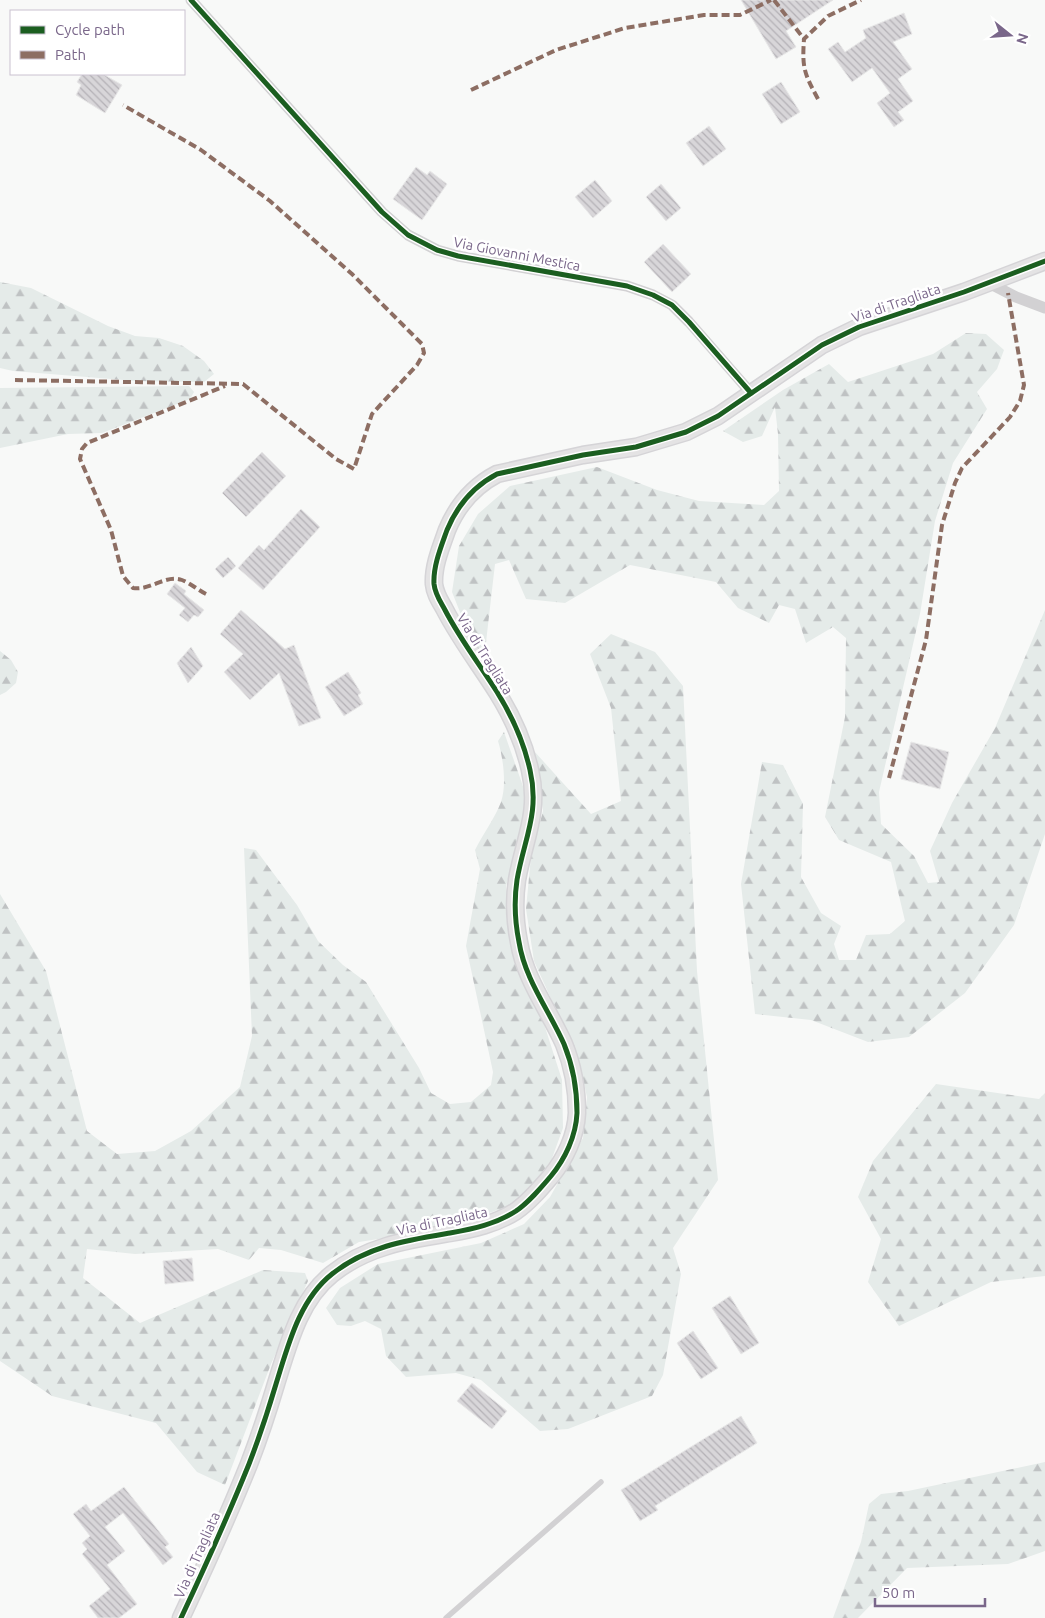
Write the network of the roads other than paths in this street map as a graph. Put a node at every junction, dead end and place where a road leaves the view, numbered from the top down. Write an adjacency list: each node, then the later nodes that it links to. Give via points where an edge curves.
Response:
1 (191, 0): 5 (street, Via Giovanni Mestica, via 382,212 408,235 458,256 627,286 654,295 672,305 689,322)
2 (1045, 261): 3 (street, Via di Tragliata)
3 (988, 282): 4 (street); 5 (street, Via di Tragliata, via 859,327 822,345)
4 (1045, 308)
5 (750, 393): 7 (street, Via di Tragliata, via 718,416 667,439 497,474 469,495 450,522 435,567 434,588 456,630 499,695 524,749 533,785 534,805 516,894 517,928 531,982 560,1034 570,1060 577,1113 574,1130 568,1148 553,1173 516,1211 472,1229 399,1242 374,1250 335,1271 318,1288 294,1331 248,1465)
6 (601, 1482): 8 (lane)
7 (182, 1618)
8 (446, 1618)

